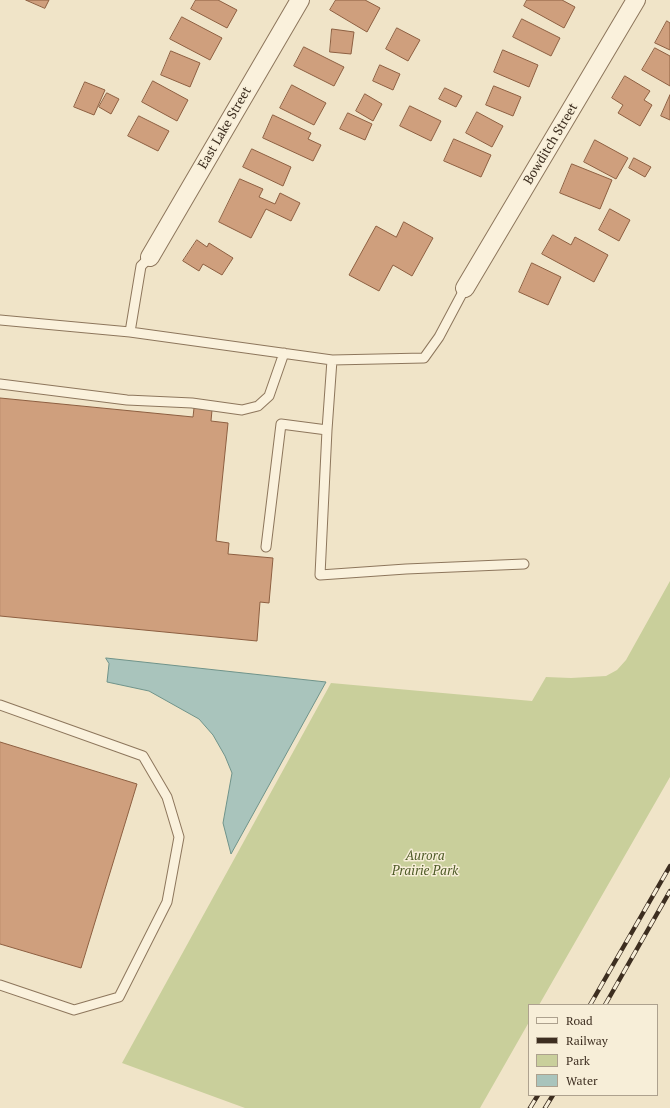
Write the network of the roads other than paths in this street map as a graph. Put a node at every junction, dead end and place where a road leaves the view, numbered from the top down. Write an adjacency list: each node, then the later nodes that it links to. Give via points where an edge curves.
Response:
1 (300, 0): 3 (street, East Lake Street)
2 (636, 0): 4 (street, Bowditch Street)
3 (150, 257): 6 (lane, via 141,266)
4 (465, 288): 8 (lane, via 424,358)
5 (0, 320): 6 (lane)
6 (130, 332): 7 (lane)
7 (284, 353): 8 (lane); 9 (lane, via 269,396 258,406 242,410 192,403 127,400)
8 (332, 360): 10 (lane)
9 (0, 384)
10 (327, 430): 11 (lane, via 281,424); 12 (lane, via 320,575)
11 (266, 547)
12 (524, 564)
13 (0, 705): 14 (lane, via 143,756 167,797 179,837 167,902 119,997 74,1010)
14 (0, 985)

